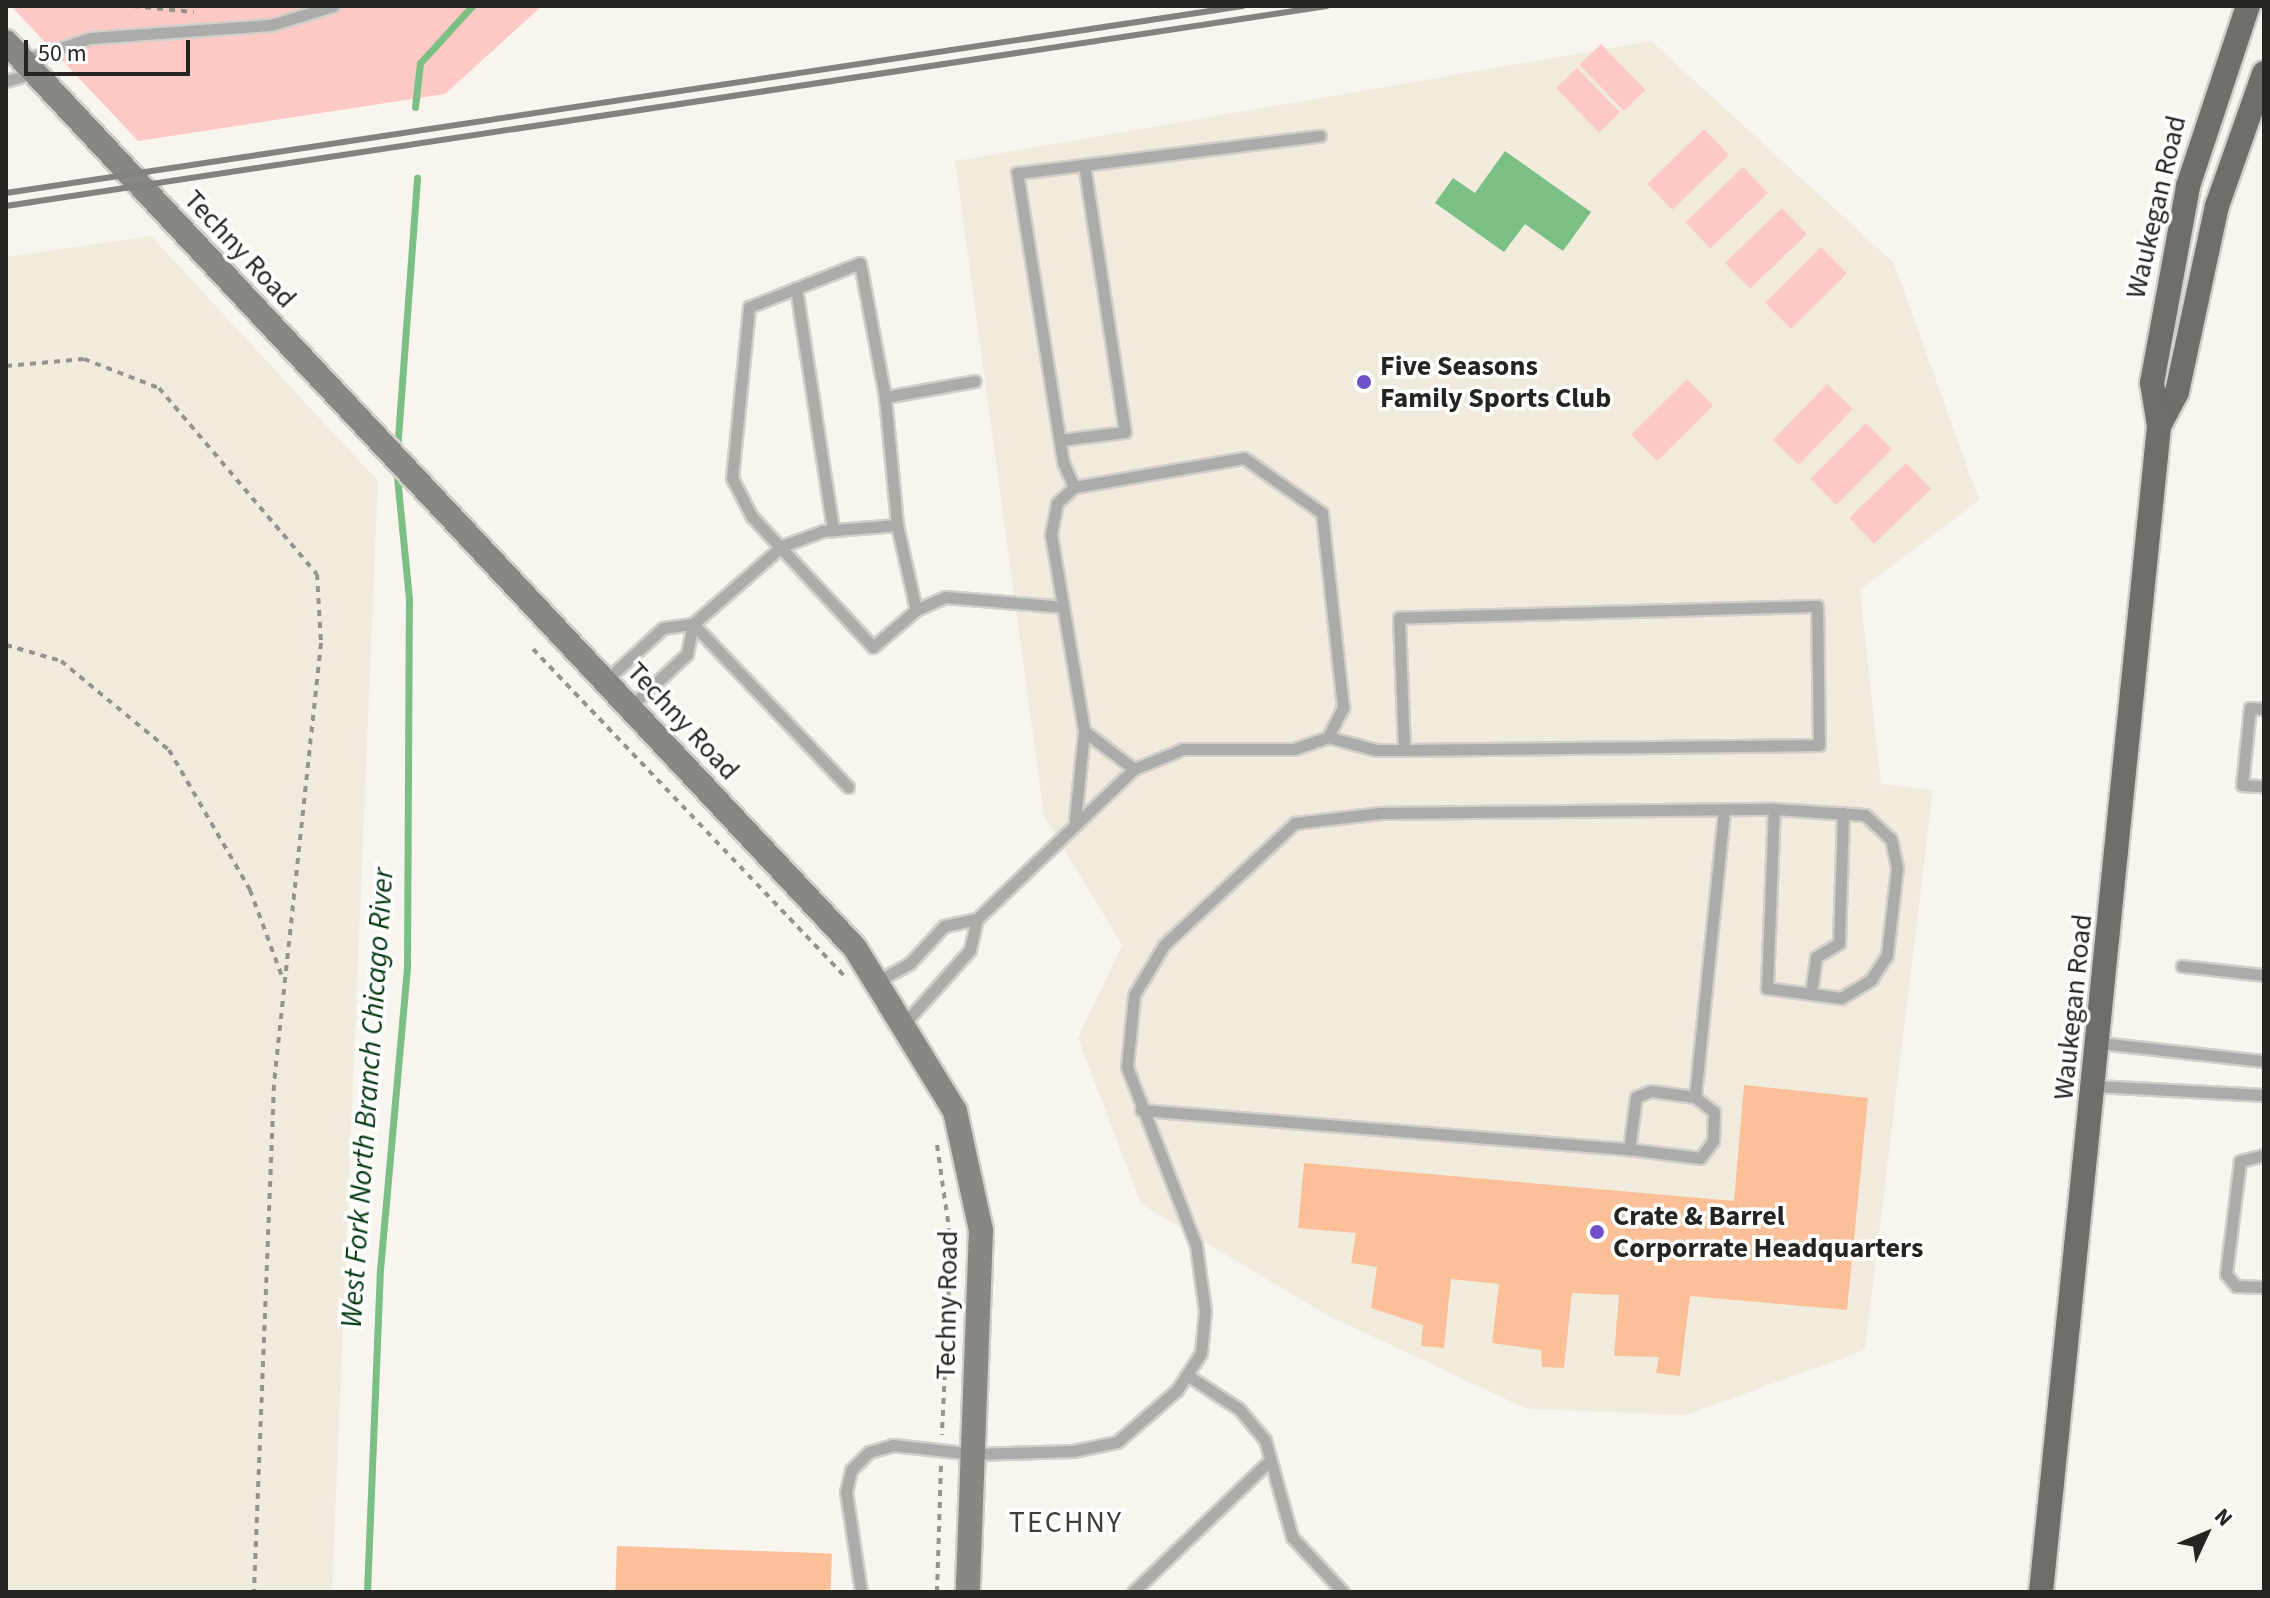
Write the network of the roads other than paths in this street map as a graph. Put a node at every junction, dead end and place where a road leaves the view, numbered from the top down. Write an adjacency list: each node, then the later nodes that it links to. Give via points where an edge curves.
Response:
1 (333, 6): 4 (lane, via 271,25 90,38)
2 (2248, 6): 12 (main road, Waukegan Road, via 2188,186 2152,383)
3 (6, 42): 4 (main road, Techny Road)
4 (29, 66): 6 (lane); 21 (main road, Techny Road)
5 (2264, 73): 12 (main road, Waukegan Road, via 2217,206 2177,392)
6 (6, 81)
7 (1320, 136): 8 (lane)
8 (1084, 165): 13 (lane, via 1125,432); 13 (lane, via 1017,173)
9 (796, 288): 11 (lane, via 860,263); 16 (lane); 17 (lane, via 749,307 731,435 732,478 752,517)
10 (975, 381): 11 (lane)
11 (885, 397): 15 (lane)
12 (2159, 426): 40 (main road, Waukegan Road)
13 (1060, 440): 14 (lane)
14 (1074, 487): 18 (lane, via 1057,503 1051,535); 25 (lane, via 1244,458 1322,513 1343,707)
15 (897, 525): 16 (lane); 19 (lane)
16 (833, 530): 17 (lane)
17 (782, 546): 19 (lane, via 873,647); 20 (lane)
18 (1063, 607): 19 (lane, via 945,597); 24 (lane)
19 (916, 610)
20 (693, 624): 21 (lane, via 663,628); 22 (lane, via 687,654); 29 (lane)
21 (604, 682): 22 (main road, Techny Road)
22 (629, 708): 37 (main road, Techny Road, via 855,948)
23 (2264, 709): 28 (lane, via 2250,708 2242,785)
24 (1084, 731): 27 (lane); 33 (lane)
25 (1328, 737): 26 (lane); 27 (lane, via 1294,749 1183,749)
26 (1404, 750): 26 (lane, via 1819,745 1817,606 1399,618)
27 (1134, 769): 33 (lane)
28 (2264, 786)
29 (848, 787)
30 (1774, 809): 31 (lane); 32 (lane); 38 (lane, via 1767,988)
31 (1724, 810): 44 (lane); 45 (lane, via 1349,813 1295,823 1164,945 1134,995 1127,1067)
32 (1843, 813): 38 (lane, via 1839,943 1816,957); 38 (lane, via 1865,815 1891,839 1897,868 1887,955 1871,980 1841,998)
33 (1075, 820): 34 (lane)
34 (977, 919): 37 (lane, via 944,926 910,963); 39 (lane, via 970,950)
35 (2182, 966): 36 (lane)
36 (2264, 975)
37 (864, 985): 39 (main road, Techny Road)
38 (1811, 993)
39 (903, 1026): 50 (main road, Techny Road, via 955,1111 981,1230)
40 (2100, 1043): 41 (lane); 42 (main road, Waukegan Road)
41 (2264, 1061)
42 (2096, 1086): 43 (lane); 56 (main road, Waukegan Road)
43 (2264, 1095)
44 (1695, 1097): 46 (lane, via 1636,1097); 46 (lane, via 1714,1112 1713,1141 1700,1158)
45 (1141, 1110): 46 (lane); 49 (lane, via 1196,1245 1205,1311 1201,1353)
46 (1629, 1149)
47 (2264, 1155): 48 (lane, via 2240,1161 2226,1274 2236,1286)
48 (2264, 1287)
49 (1187, 1375): 50 (lane, via 1117,1442 1073,1451); 51 (lane, via 1239,1409 1265,1440)
50 (973, 1454): 52 (lane, via 893,1445 869,1452 851,1470 846,1492); 53 (main road, Techny Road)
51 (1269, 1461): 54 (lane); 55 (lane, via 1292,1537)
52 (861, 1592)
53 (968, 1592)
54 (1133, 1592)
55 (1343, 1592)
56 (2041, 1592)

